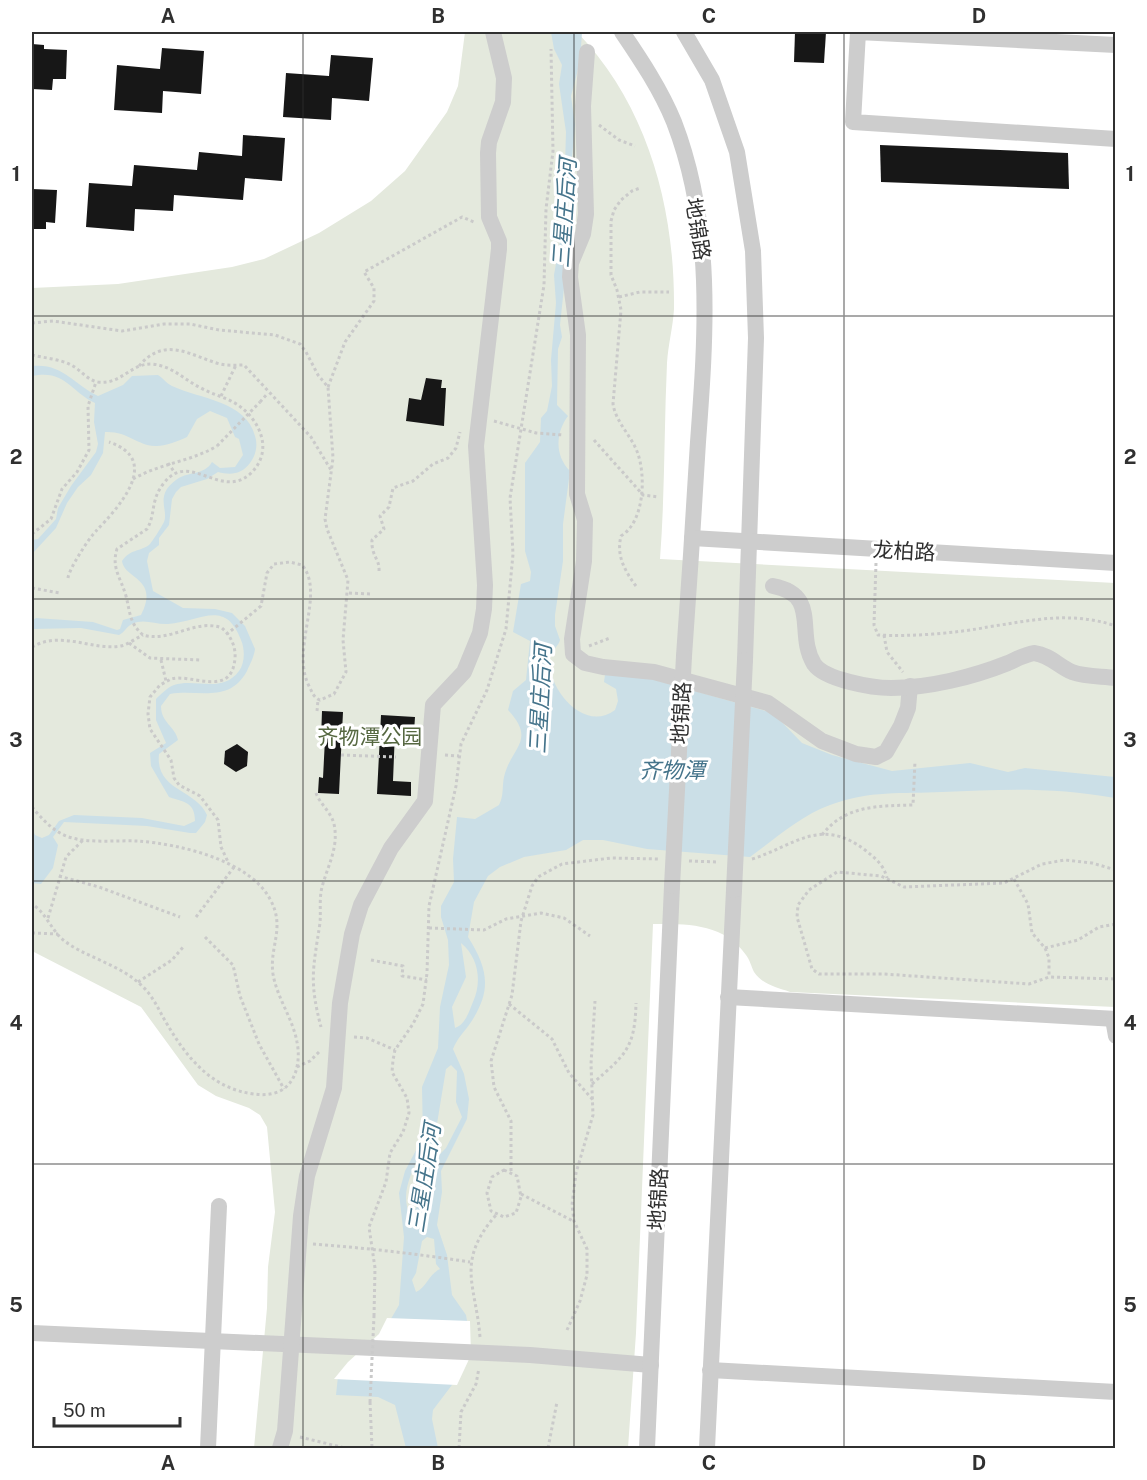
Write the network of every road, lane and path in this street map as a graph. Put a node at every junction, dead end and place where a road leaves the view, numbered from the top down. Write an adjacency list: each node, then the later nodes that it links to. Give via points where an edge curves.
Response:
1 (493, 32): 11 (street, via 504,78 503,102 489,142)
2 (622, 32): 34 (street, 地锦路, via 674,122 690,177 704,256 706,336)
3 (684, 32): 35 (street, via 712,80 737,152 747,206 756,294)
4 (1044, 37): 5 (street); 8 (street, via 858,32 853,122)
5 (1116, 45)
6 (587, 52): 7 (street)
7 (583, 113): 9 (path, via 610,135); 56 (street, via 586,214 570,277 579,335 577,494 585,520 573,654 590,664 654,672 768,703 822,741 876,757 886,752 901,726)
8 (1116, 139)
9 (635, 146)
10 (640, 188): 13 (path, via 621,200 611,220 611,275)
11 (491, 223): 19 (path, via 475,223 462,217 363,272 374,288 375,301 345,342); 100 (street, via 499,249 476,446 486,585 480,633 464,672 433,705 425,801 391,848 361,904 346,967)
12 (669, 292): 13 (path)
13 (619, 297): 31 (path, via 613,404 614,413 638,455)
14 (32, 323): 19 (path, via 53,321 122,331 184,323 275,335 300,344)
15 (32, 355): 18 (path, via 65,363)
16 (236, 365): 17 (path, via 162,350 149,354); 20 (path, via 250,369); 21 (path)
17 (138, 366): 18 (path, via 119,379); 21 (path, via 154,364 166,368)
18 (96, 382): 33 (path, via 88,406 89,443 85,458 62,489 51,519)
19 (328, 387): 28 (path)
20 (268, 393): 27 (path, bridge, via 217,446); 28 (path, via 310,437)
21 (221, 396): 29 (path, via 238,404 253,420 261,434 260,462 242,480 229,483 210,479 198,471)
22 (493, 420): 24 (path, via 536,433)
23 (470, 431): 38 (path, via 458,434 456,448 448,458 433,464 413,481 393,488 389,507 380,516 384,529 372,540)
24 (562, 435)
25 (593, 439): 31 (path)
26 (109, 441): 30 (path, via 129,452 135,465)
27 (168, 463): 29 (path); 30 (path)
28 (332, 472): 44 (path, via 325,519 345,570)
29 (175, 473): 48 (path, via 154,499 147,529 121,546 116,554 116,570 129,615)
30 (133, 479): 39 (path, via 123,502 92,536)
31 (640, 492): 32 (path); 40 (path, via 637,519 621,536 619,544 622,562)
32 (659, 497)
33 (32, 534)
34 (692, 537): 35 (street, 龙柏路); 120 (street, 地锦路, bridge)
35 (751, 542): 37 (street, 龙柏路); 94 (street, bridge)
36 (876, 562): 49 (path, via 874,631)
37 (1116, 562)
38 (379, 571)
39 (68, 578)
40 (636, 586)
41 (773, 586): 56 (street, via 788,589 801,602 810,654 823,671 866,687)
42 (32, 588): 43 (path)
43 (60, 593)
44 (349, 593): 45 (path); 57 (path, via 343,640 346,672 334,694)
45 (372, 594)
46 (1116, 626): 49 (path, via 1091,619 1052,616 918,635)
47 (227, 634): 48 (path, via 222,628 210,626 162,637); 55 (path, via 235,658 230,674 210,682 177,677); 57 (path, via 263,601 270,568 283,562 302,565 310,581 303,661 306,681)
48 (143, 635): 50 (path)
49 (884, 635): 56 (path, via 887,652 908,677)
50 (129, 643): 51 (path, via 50,641); 52 (path, via 143,656)
51 (32, 647)
52 (161, 660): 53 (path); 55 (path)
53 (200, 660)
54 (1116, 678): 56 (street, via 1084,675 1046,655 1034,653 956,679)
55 (166, 681): 70 (path, via 155,690 148,706 148,721 179,785 200,796 218,820 221,847)
56 (910, 686)
57 (318, 700): 58 (path)
58 (317, 711)
59 (341, 755): 60 (path)
60 (396, 757)
61 (915, 761): 64 (path, via 913,805 869,806 832,822)
62 (316, 793): 100 (path, via 330,814 335,834 322,886 311,975 323,1036)
63 (32, 807): 65 (path, via 62,834)
64 (822, 835): 68 (path, via 794,840); 75 (path, via 843,838 862,848 879,862)
65 (84, 839): 70 (path, via 161,843); 73 (path, via 66,857)
66 (659, 859): 77 (path, via 594,859 549,869 532,886)
67 (683, 860): 69 (path)
68 (745, 861)
69 (726, 862)
70 (229, 864): 71 (path)
71 (234, 867): 79 (path); 102 (path, via 262,889 276,914 274,977 294,1026)
72 (1116, 870): 74 (path, via 1065,860 1042,864)
73 (59, 876): 78 (path); 80 (path)
74 (1014, 879): 75 (path, via 998,884 904,887); 88 (path, via 1028,903 1032,933)
75 (888, 880): 90 (path, via 872,874 837,872 801,899 797,917 812,969 827,975 884,974 1029,984)
76 (32, 904): 80 (path)
77 (523, 915): 82 (path, via 476,931); 85 (path, via 557,915); 97 (path)
78 (180, 917)
79 (196, 917)
80 (48, 918): 84 (path)
81 (1116, 924): 88 (path)
82 (429, 927)
83 (32, 933): 84 (path)
84 (58, 934): 93 (path)
85 (590, 936)
86 (205, 937): 104 (path, via 233,965 255,1034)
87 (184, 946): 93 (path, via 172,960)
88 (1045, 948): 90 (path)
89 (371, 960): 92 (path, via 403,966 402,976)
90 (1049, 976): 91 (path)
91 (1116, 979)
92 (427, 980)
93 (138, 982): 104 (path, via 151,995 188,1058 213,1079 249,1094)
94 (728, 997): 98 (street); 121 (street)
95 (595, 1001): 103 (path)
96 (636, 1003): 103 (path, via 631,1044)
97 (509, 1004): 105 (path, via 552,1039 569,1072); 106 (path, via 494,1045 491,1070 494,1087 511,1121)
98 (1114, 1019): 99 (street)
99 (1116, 1036)
100 (335, 1042): 101 (path, via 367,1038); 102 (path); 118 (street, via 330,1104 307,1176)
101 (395, 1050)
102 (297, 1067): 104 (path)
103 (592, 1084): 105 (path)
104 (284, 1089)
105 (593, 1100): 110 (path, via 590,1129 573,1192)
106 (511, 1171): 107 (path, via 519,1179); 109 (path, via 498,1172 489,1182 487,1201)
107 (521, 1194): 109 (path, via 520,1208 514,1215); 110 (path)
108 (219, 1206): 116 (street)
109 (496, 1215): 112 (path)
110 (574, 1221): 114 (path, via 587,1249 587,1275)
111 (312, 1244): 112 (path)
112 (471, 1262): 117 (path, via 470,1278)
113 (374, 1316): 129 (path, bridge)
114 (567, 1330)
115 (32, 1333): 116 (street)
116 (213, 1341): 118 (street); 126 (street)
117 (481, 1341)
118 (290, 1344): 120 (street); 124 (street)
119 (480, 1362): 125 (path, via 476,1384 461,1412)
120 (651, 1365): 131 (street, 地锦路)
121 (710, 1370): 122 (street); 132 (street)
122 (1116, 1392)
123 (557, 1402): 130 (path)
124 (285, 1431): 127 (street); 128 (path)
125 (459, 1448)
126 (208, 1449)
127 (280, 1449)
128 (345, 1449)
129 (372, 1449)
130 (548, 1449)
131 (647, 1449)
132 (707, 1449)

